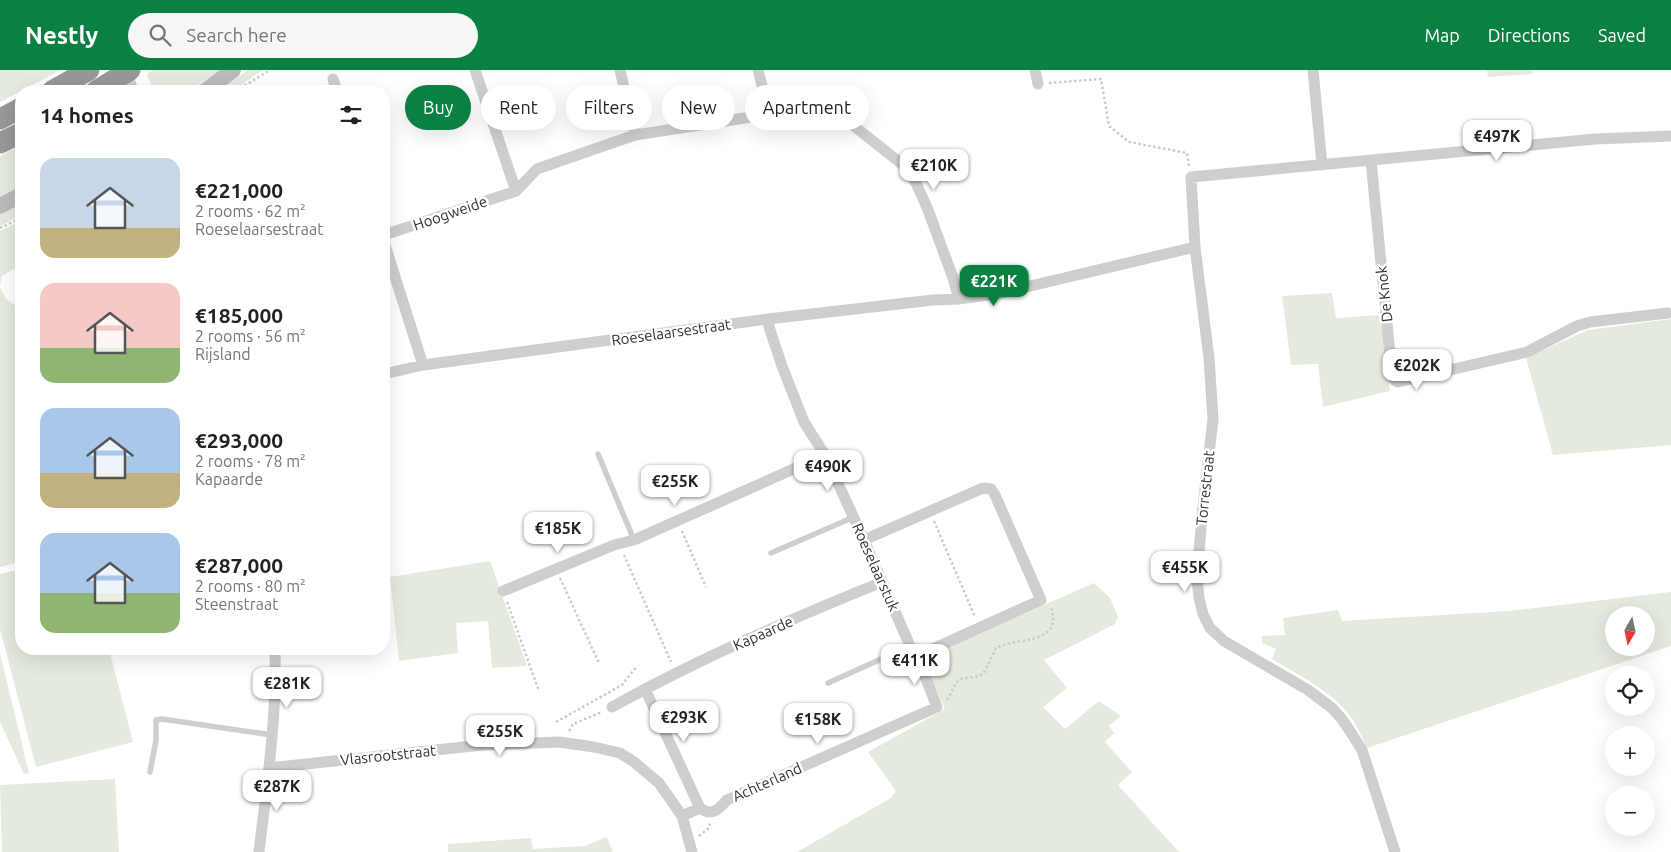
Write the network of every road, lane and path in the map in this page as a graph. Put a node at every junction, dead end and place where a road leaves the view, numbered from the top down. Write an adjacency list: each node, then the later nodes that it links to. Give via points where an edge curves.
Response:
1 (89, 70): 12 (highway)
2 (233, 70): 14 (main road)
3 (270, 70): 15 (path)
4 (475, 70): 29 (street)
5 (620, 70): 23 (street)
6 (758, 70): 17 (street)
7 (1035, 70): 11 (street)
8 (1313, 70): 27 (street)
9 (130, 79): 13 (highway)
10 (333, 79): 16 (street)
11 (1038, 84): 28 (path, via 1101,79 1109,126 1129,142 1187,153)
12 (63, 85)
13 (113, 85)
14 (213, 85)
15 (246, 85)
16 (335, 85)
17 (762, 85)
18 (15, 111): 20 (highway)
19 (745, 118): 23 (street, Hoogweide)
20 (0, 119)
21 (859, 130): 37 (street, Hoogweide, via 907,168 913,177)
22 (15, 135): 25 (highway)
23 (635, 135): 29 (street, Hoogweide, via 537,169)
24 (1671, 136): 26 (street, via 1595,139)
25 (0, 143)
26 (1371, 161): 27 (street); 38 (street, De Knok, via 1394,380 1398,382 1527,352 1590,322)
27 (1322, 165): 28 (street)
28 (1191, 177): 35 (street)
29 (516, 191): 34 (street, Hoogweide)
30 (15, 198): 31 (main road)
31 (0, 206)
32 (15, 221): 33 (path)
33 (0, 228)
34 (390, 233)
35 (1195, 247): 37 (street, Roeselaarsestraat, via 1001,293); 77 (street, Torrestraat, via 1213,419 1197,578 1203,614 1210,628 1224,641 1322,700 1346,724 1362,750)
36 (390, 261): 40 (street)
37 (959, 299): 39 (street, Roeselaarsestraat)
38 (1668, 313)
39 (768, 319): 40 (street, Roeselaarsestraat); 43 (street, Roeselaarstuk, via 804,422)
40 (423, 365): 41 (street, Roeselaarsestraat)
41 (390, 373)
42 (598, 454): 47 (lane)
43 (825, 454): 45 (street, Roeselaarstuk); 46 (street)
44 (930, 512): 48 (street); 55 (street, via 983,488 991,489); 56 (path)
45 (854, 517): 48 (street, Roeselaarstuk); 50 (lane)
46 (677, 521): 47 (street); 53 (path)
47 (634, 540): 49 (street)
48 (864, 540): 52 (street, Roeselaarstuk)
49 (619, 545): 51 (street); 61 (path)
50 (771, 553)
51 (556, 569): 54 (street); 59 (path)
52 (882, 582): 57 (street, Roeselaarstuk); 61 (street, Kapaarde)
53 (706, 587)
54 (503, 591): 64 (path)
55 (1041, 600): 56 (street); 65 (path, via 1049,602 1053,613 1047,632 1032,640 996,648 980,676 961,679 945,705)
56 (979, 628): 57 (street)
57 (914, 651): 62 (lane); 65 (street, Roeselaarstuk)
58 (275, 655): 68 (street)
59 (599, 663)
60 (637, 666): 67 (path, via 622,685)
61 (675, 673): 63 (street, Kapaarde)
62 (828, 683)
63 (645, 689): 66 (street, Kapaarde); 72 (street)
64 (539, 691)
65 (937, 706): 73 (street, Achterland, via 727,800)
66 (612, 707): 69 (path, via 573,724)
67 (556, 722)
68 (272, 735): 70 (street); 71 (lane, via 162,718 156,720)
69 (568, 743): 70 (street, Vlasrootstraat, via 482,745); 74 (street, Vlasrootstraat, via 620,753 659,783)
70 (269, 768): 76 (street)
71 (150, 772)
72 (700, 808): 73 (street); 74 (street)
73 (713, 812): 75 (path, via 709,828)
74 (682, 816): 75 (street, Vlasrootstraat)
75 (691, 847)
76 (259, 852)
77 (1394, 852)

